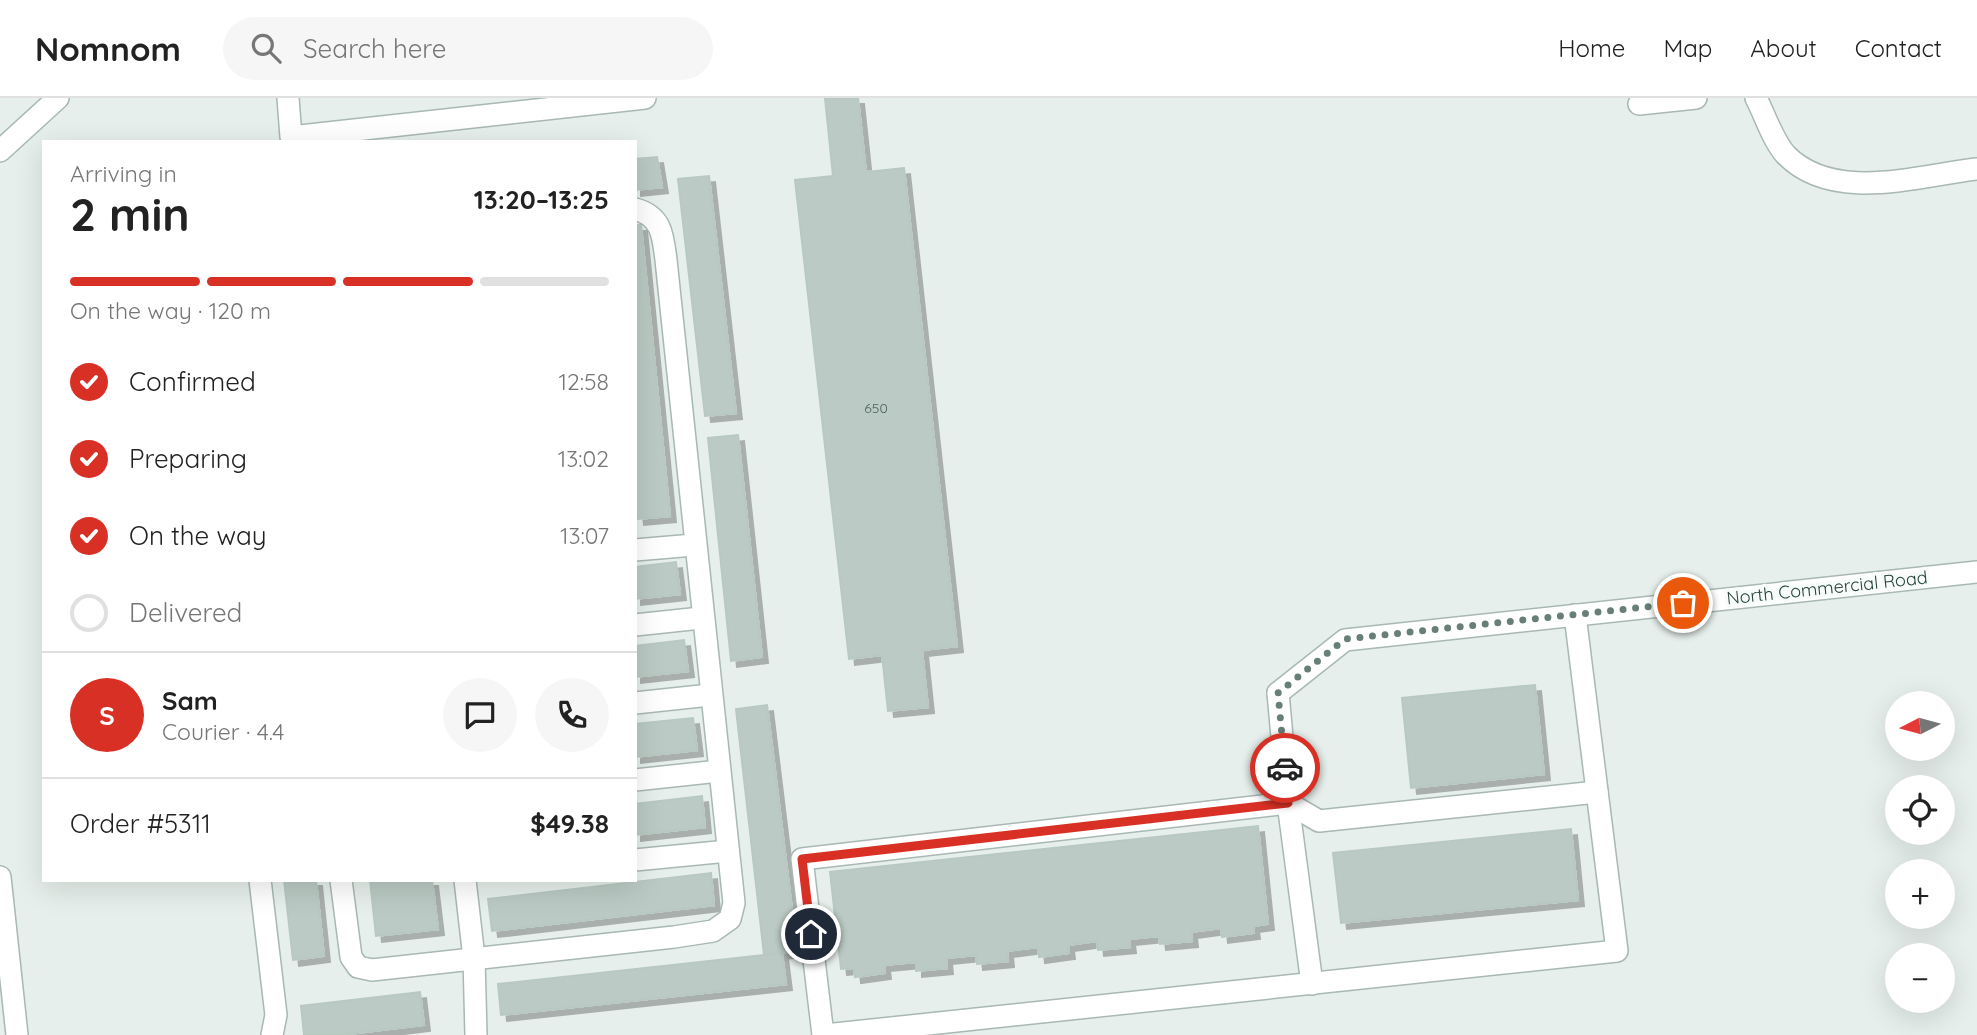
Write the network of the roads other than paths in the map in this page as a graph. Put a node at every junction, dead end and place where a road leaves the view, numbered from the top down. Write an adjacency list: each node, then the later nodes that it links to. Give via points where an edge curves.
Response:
1 (58, 98): 7 (street)
2 (288, 98): 3 (street, via 291,137)
3 (645, 98)
4 (1696, 98): 6 (street)
5 (1756, 98): 8 (street, via 1785,154 1814,177 1848,185)
6 (1639, 104)
7 (0, 151)
8 (1977, 169)
9 (637, 210): 10 (street, via 649,213 662,227)
10 (694, 545): 11 (street); 14 (street)
11 (637, 550)
12 (1977, 572): 13 (street, North Commercial Road)
13 (1576, 615): 20 (street); 21 (street, North Commercial Road, via 1345,639 1278,693)
14 (702, 618): 15 (street); 16 (street)
15 (637, 625)
16 (710, 695): 17 (street); 18 (street)
17 (637, 703)
18 (719, 771): 19 (street); 22 (street)
19 (637, 780)
20 (1597, 792): 21 (street, via 1319,821); 29 (street, via 1617,951)
21 (1288, 803): 29 (street); 33 (street, via 802,859)
22 (728, 850): 23 (street); 28 (street, via 734,903 730,919 713,931)
23 (637, 860)
24 (0, 877): 30 (street)
25 (260, 882): 31 (street, via 276,1015)
26 (341, 882): 28 (street, via 349,948 358,967 372,970)
27 (465, 882): 28 (street)
28 (474, 958): 32 (street)
29 (1312, 984): 33 (street)
30 (16, 1035)
31 (272, 1035)
32 (476, 1035)
33 (823, 1035)

